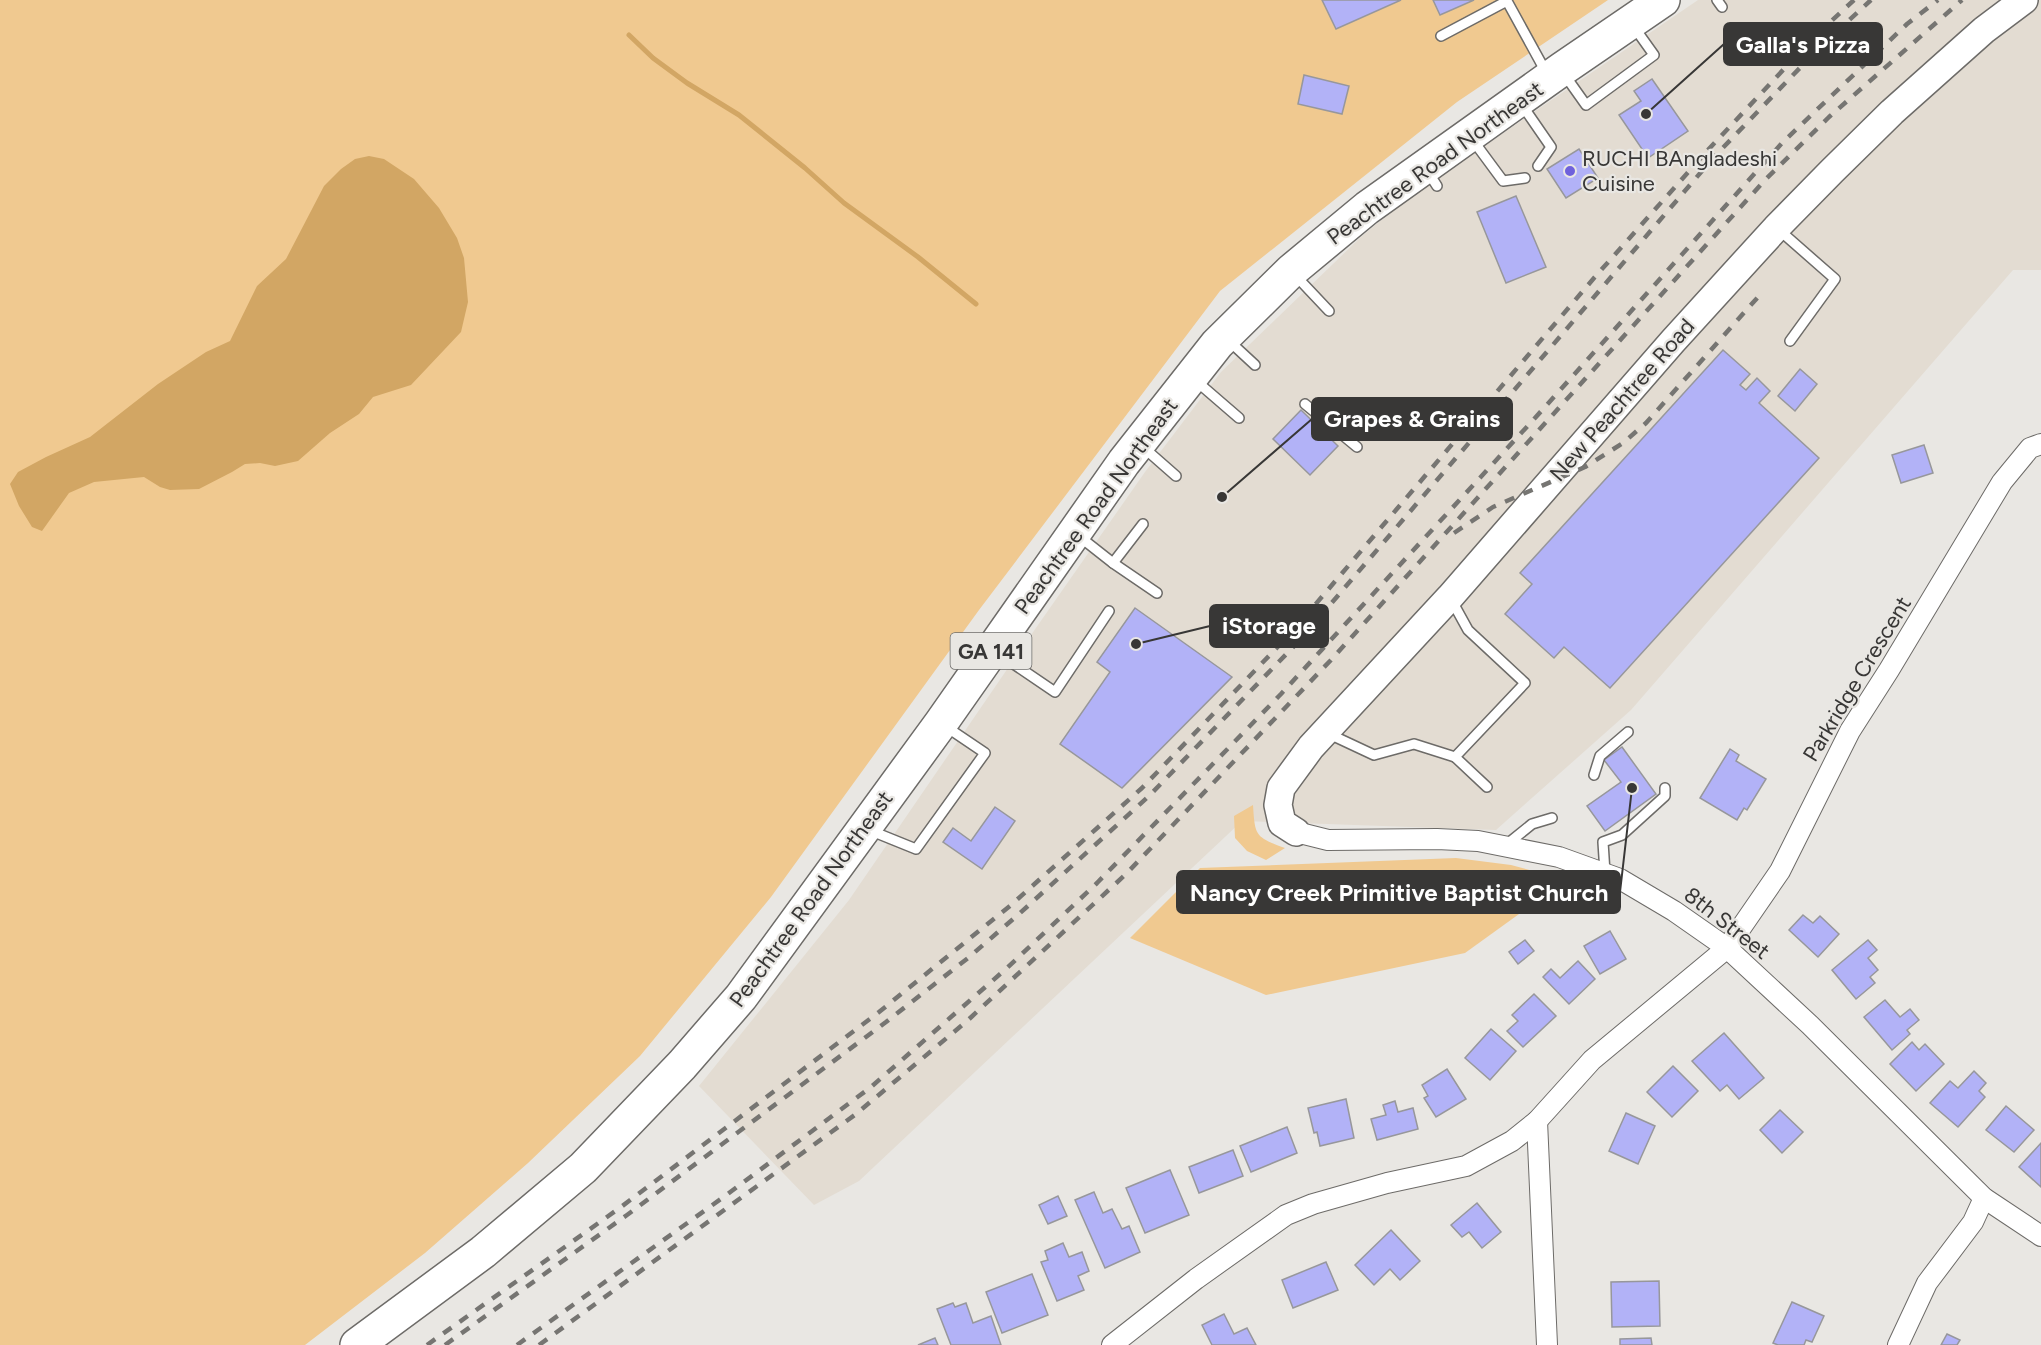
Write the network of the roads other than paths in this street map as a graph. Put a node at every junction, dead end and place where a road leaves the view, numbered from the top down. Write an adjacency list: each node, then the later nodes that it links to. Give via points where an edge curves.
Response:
1 (1663, 0): 4 (highway, Peachtree Road Northeast / GA 141)
2 (2024, 0): 11 (street, New Peachtree Road, via 1984,30 1892,112)
3 (1507, 1): 5 (lane); 6 (lane)
4 (1630, 21): 6 (highway, Peachtree Road Northeast / GA 141); 6 (lane, via 1654,55 1586,105)
5 (1441, 36)
6 (1556, 74): 7 (highway, Peachtree Road Northeast / GA 141)
7 (1519, 101): 8 (highway, Peachtree Road Northeast / GA 141); 9 (lane, via 1551,147)
8 (1469, 135): 10 (lane, via 1503,181); 12 (highway, Peachtree Road Northeast / GA 141, via 1431,177 1367,208)
9 (1538, 166)
10 (1525, 178)
11 (1776, 228): 15 (lane, via 1835,279); 28 (street, New Peachtree Road)
12 (1291, 272): 13 (lane); 14 (highway, Peachtree Road Northeast / GA 141)
13 (1329, 311)
14 (1224, 336): 16 (lane); 17 (highway, Peachtree Road Northeast / GA 141)
15 (1790, 340)
16 (1255, 366)
17 (1191, 376): 19 (lane); 20 (highway, Peachtree Road Northeast / GA 141)
18 (1305, 404): 22 (lane)
19 (1239, 418)
20 (1139, 444): 23 (lane); 25 (highway, Peachtree Road Northeast / GA 141)
21 (2041, 444): 43 (street, Parkridge Crescent, via 2030,448 2002,482 1850,731 1780,871)
22 (1357, 447)
23 (1176, 476)
24 (1143, 525): 26 (lane)
25 (1074, 533): 26 (lane); 30 (highway, Peachtree Road Northeast / GA 141)
26 (1113, 563): 27 (lane)
27 (1157, 593)
28 (1450, 597): 32 (street, New Peachtree Road); 34 (lane, via 1468,630 1525,683)
29 (1109, 611): 30 (lane, via 1055,692)
30 (992, 650): 31 (highway, Peachtree Road Northeast / GA 141)
31 (941, 723): 39 (highway, Peachtree Road Northeast / GA 141); 39 (lane, via 985,753 916,849)
32 (1325, 732): 34 (lane, via 1374,755 1414,744); 40 (street, New Peachtree Road, via 1281,788 1278,805 1282,823)
33 (1628, 732): 35 (lane, via 1600,756)
34 (1455, 757): 36 (lane)
35 (1594, 775)
36 (1487, 787)
37 (1665, 788): 42 (lane, via 1665,796 1622,835 1604,842)
38 (1552, 818): 41 (lane, via 1532,824)
39 (864, 828): 48 (highway, Peachtree Road Northeast / GA 141, via 741,997 591,1160 483,1252)
40 (1296, 832): 41 (street, 8th Street, via 1328,840 1437,839)
41 (1506, 845): 42 (street, 8th Street, via 1559,857)
42 (1605, 874): 43 (street, 8th Street, via 1674,911)
43 (1727, 948): 44 (street, Parkridge Crescent, via 1592,1060); 45 (street, 8th Street)
44 (1537, 1121): 47 (street, Parkridge Crescent, via 1512,1141 1466,1166 1388,1183 1286,1215 1196,1279); 50 (street)
45 (1984, 1198): 46 (street, 8th Street); 51 (street, via 1973,1222 1927,1283)
46 (2041, 1236)
47 (1133, 1338): 49 (street, Parkridge Crescent)
48 (357, 1345)
49 (1112, 1345)
50 (1547, 1345)
51 (1898, 1345)

